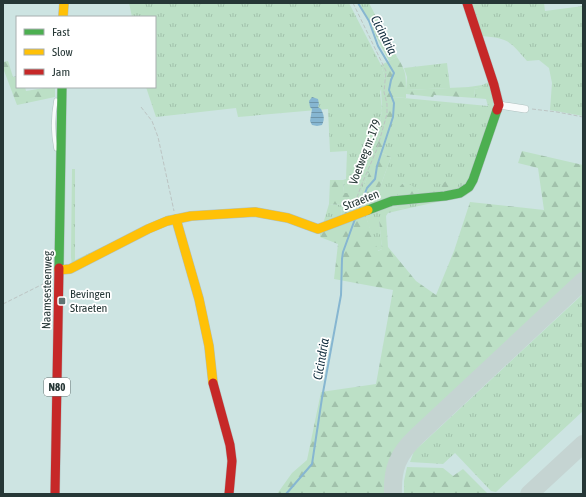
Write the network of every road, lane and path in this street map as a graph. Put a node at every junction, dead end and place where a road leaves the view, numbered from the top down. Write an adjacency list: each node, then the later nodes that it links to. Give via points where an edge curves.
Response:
1 (64, 3): 4 (street)
2 (353, 3): 12 (path, Voetweg nr. 179, via 386,71 384,92 387,114 377,149)
3 (467, 3): 7 (street)
4 (64, 16)
5 (59, 88): 11 (lane, via 54,142)
6 (62, 88): 11 (street, Naamsesteenweg / N80)
7 (499, 105): 9 (street); 12 (street, Straeten, via 469,187 445,196 392,201)
8 (141, 106): 13 (path, via 152,121 158,137)
9 (525, 108): 10 (path)
10 (583, 117)
11 (61, 172): 14 (street, Naamsesteenweg / N80)
12 (351, 217): 13 (street, Straeten, via 318,229 288,218 255,212)
13 (176, 219): 14 (street, Straeten, via 148,229 70,269); 18 (street, via 199,299 209,346 214,388 230,445 232,461)
14 (59, 270): 15 (street, Naamsesteenweg / N80)
15 (59, 280): 16 (path, via 48,281); 17 (street, Naamsesteenweg / N80)
16 (3, 304)
17 (54, 494)
18 (229, 494)

